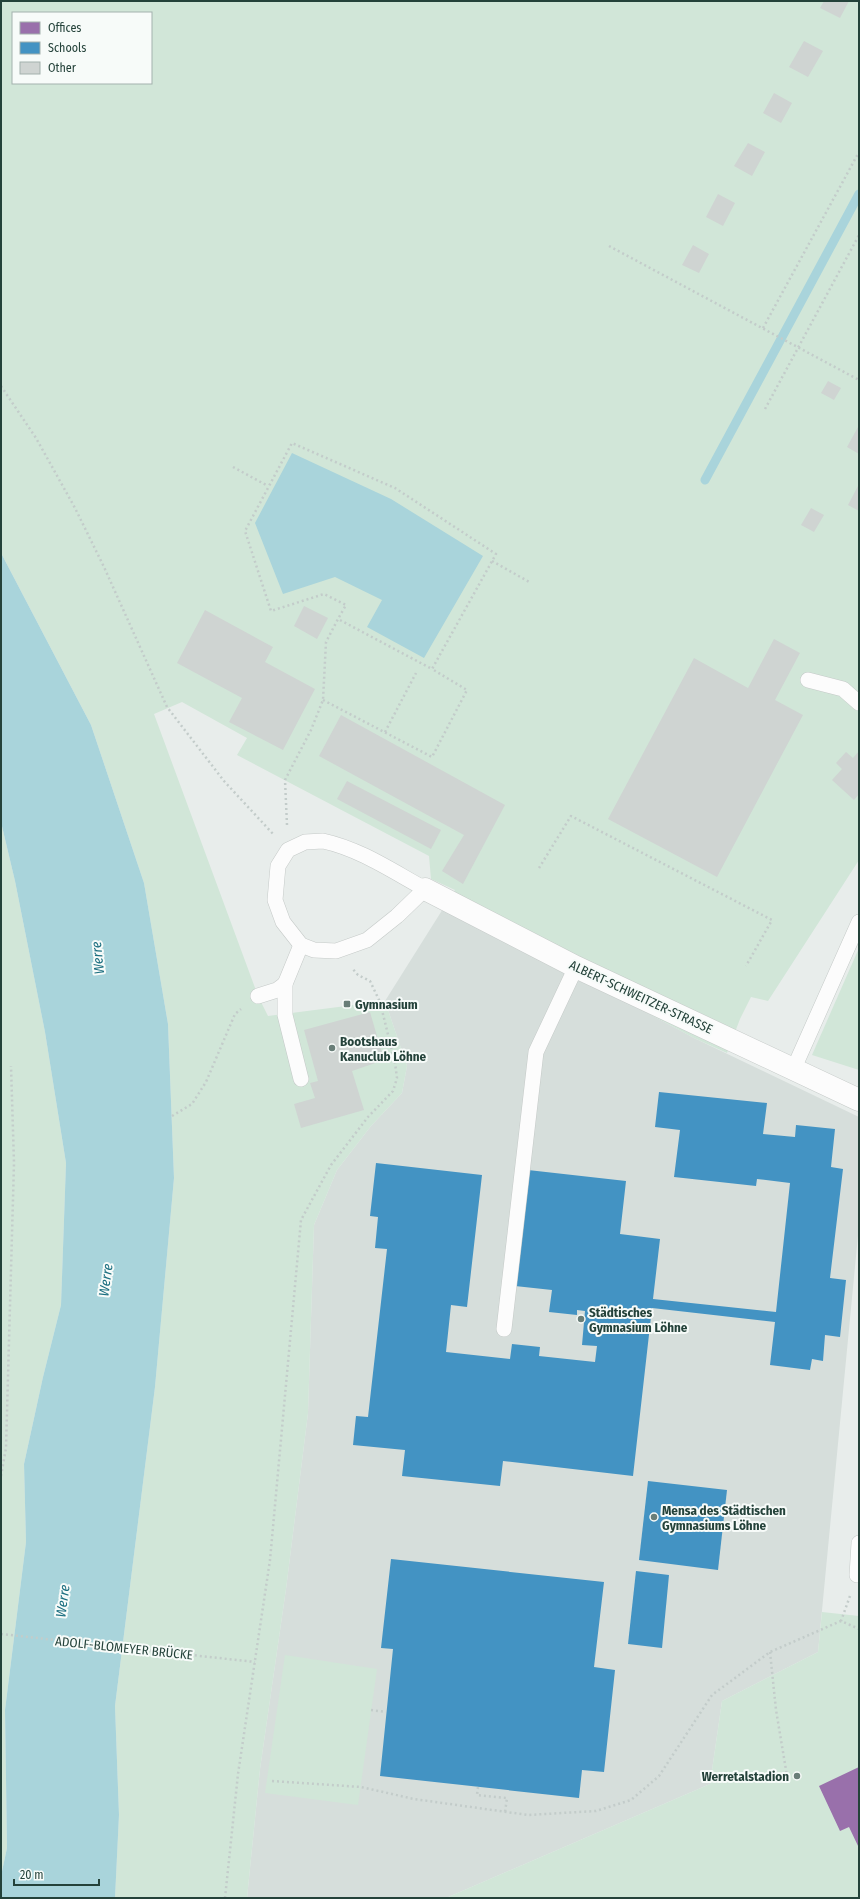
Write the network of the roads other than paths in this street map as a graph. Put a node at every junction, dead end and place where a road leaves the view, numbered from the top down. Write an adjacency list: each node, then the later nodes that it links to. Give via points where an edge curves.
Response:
1 (808, 680): 2 (lane, via 843,689)
2 (859, 703)
3 (424, 889): 5 (lane, via 397,916 367,940 336,951 314,950); 5 (lane, via 342,845 323,841 305,842 288,850 278,866 275,900 283,922); 6 (street, ALBERT-SCHWEITZER-STRASSE)
4 (859, 922): 9 (lane)
5 (301, 945): 7 (lane)
6 (576, 967): 9 (street, ALBERT-SCHWEITZER-STRASSE); 12 (lane, via 536,1052)
7 (285, 984): 8 (lane, via 277,990); 10 (lane, via 285,1015)
8 (258, 996)
9 (794, 1068): 11 (street, ALBERT-SCHWEITZER-STRASSE)
10 (301, 1079)
11 (859, 1100)
12 (504, 1328)
13 (859, 1543): 14 (lane)
14 (857, 1575)

